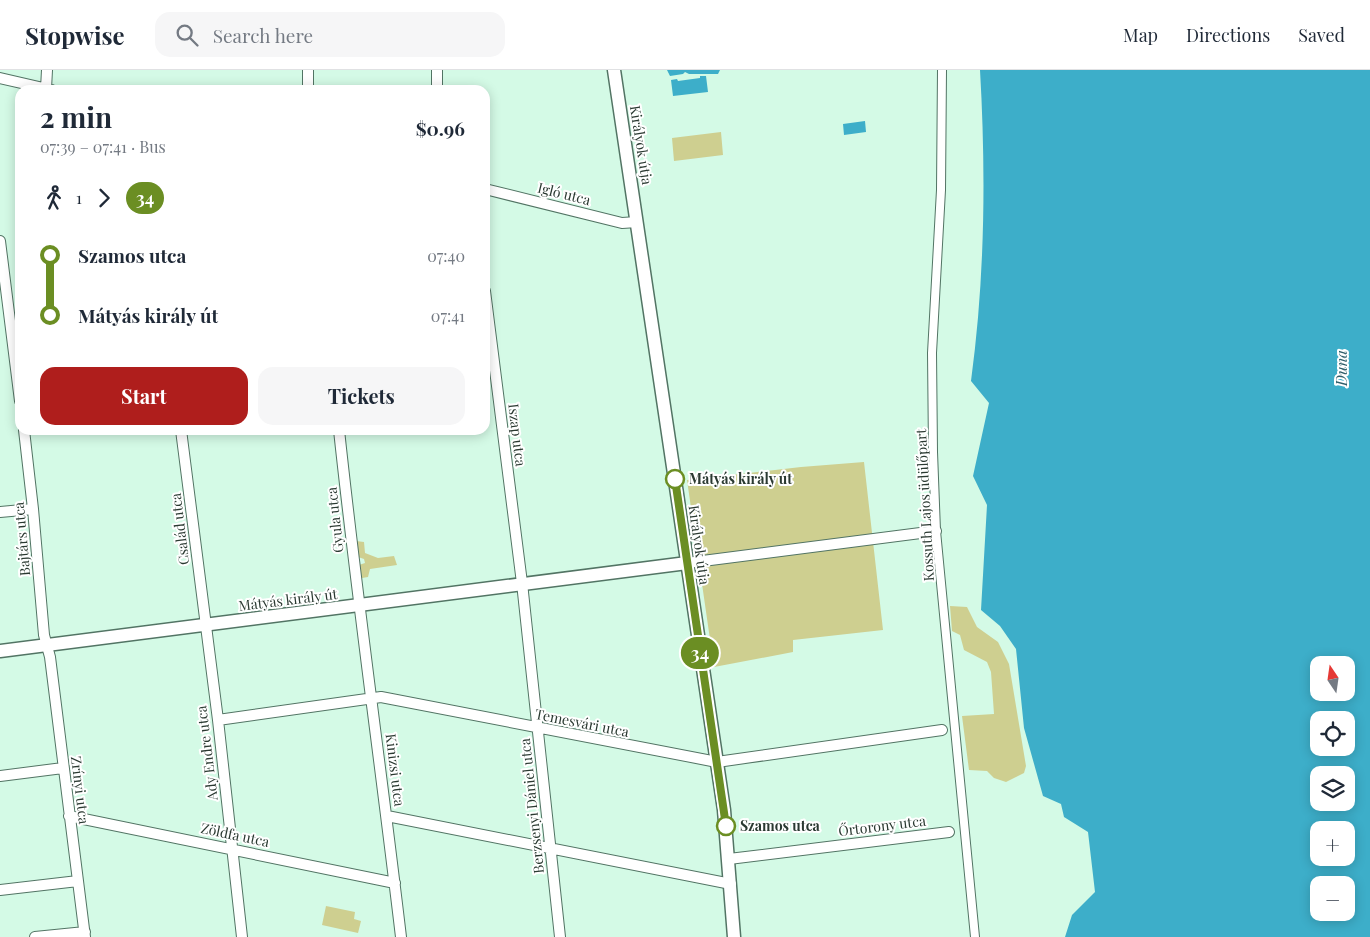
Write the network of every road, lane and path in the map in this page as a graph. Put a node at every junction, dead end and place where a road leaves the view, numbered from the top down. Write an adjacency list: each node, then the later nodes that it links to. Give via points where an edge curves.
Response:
1 (47, 70): 8 (street)
2 (308, 70): 9 (street)
3 (437, 70): 10 (street)
4 (614, 70): 12 (street, Királyok útja)
5 (942, 70): 22 (street, Kossuth Lajos üdülőpart, via 942,190 932,353)
6 (0, 78): 7 (street)
7 (31, 85)
8 (49, 85)
9 (308, 85)
10 (437, 85)
11 (490, 191): 12 (street, Igló utca, via 622,223)
12 (637, 222): 23 (street, Királyok útja)
13 (0, 241): 14 (street)
14 (4, 305): 16 (street)
15 (490, 330): 24 (street, Iszap utca)
16 (15, 371)
17 (25, 435): 20 (street, Bajtárs utca)
18 (182, 435): 26 (street, Család utca)
19 (340, 435): 25 (street, Gyula utca)
20 (34, 509): 21 (street); 27 (street, Bajtárs utca)
21 (0, 512)
22 (936, 531): 23 (street, Mátyás király út); 52 (street, Kossuth Lajos üdülőpart)
23 (687, 563): 24 (street, Mátyás király út); 33 (street, Királyok útja)
24 (522, 583): 25 (street, Mátyás király út); 31 (street, Berzsenyi Dániel utca)
25 (358, 606): 26 (street, Mátyás király út); 29 (street, Kinizsi utca)
26 (205, 626): 27 (street, Mátyás király út); 30 (street, Ady Endre utca)
27 (46, 646): 28 (street, Mátyás király út); 34 (street, Zrínyi utca)
28 (0, 651)
29 (372, 698): 30 (street, Temesvári utca); 31 (street, Temesvári utca, via 381,697); 37 (street, Kinizsi utca)
30 (218, 720): 40 (street, Ady Endre utca)
31 (537, 728): 33 (street, Temesvári utca); 39 (street, Berzsenyi Dániel utca)
32 (942, 730): 33 (street, Temesvári utca)
33 (716, 762): 41 (street, Királyok útja)
34 (63, 768): 35 (street); 36 (street, Zrínyi utca)
35 (0, 776)
36 (69, 816): 40 (street, Zöldfa utca); 42 (street, Zrínyi utca)
37 (387, 816): 39 (street); 43 (street, Kinizsi utca)
38 (949, 832): 41 (street, Őrtorony utca)
39 (550, 847): 44 (street); 50 (street, Berzsenyi Dániel utca)
40 (232, 848): 43 (street, Zöldfa utca); 48 (street, Ady Endre utca)
41 (729, 859): 44 (street, Királyok útja)
42 (78, 881): 45 (street); 46 (street, Zrínyi utca)
43 (395, 883): 49 (street, Kinizsi utca)
44 (731, 884): 51 (street, Királyok útja)
45 (0, 890)
46 (85, 934): 47 (street)
47 (35, 937)
48 (242, 937)
49 (402, 937)
50 (560, 937)
51 (734, 937)
52 (975, 937)

